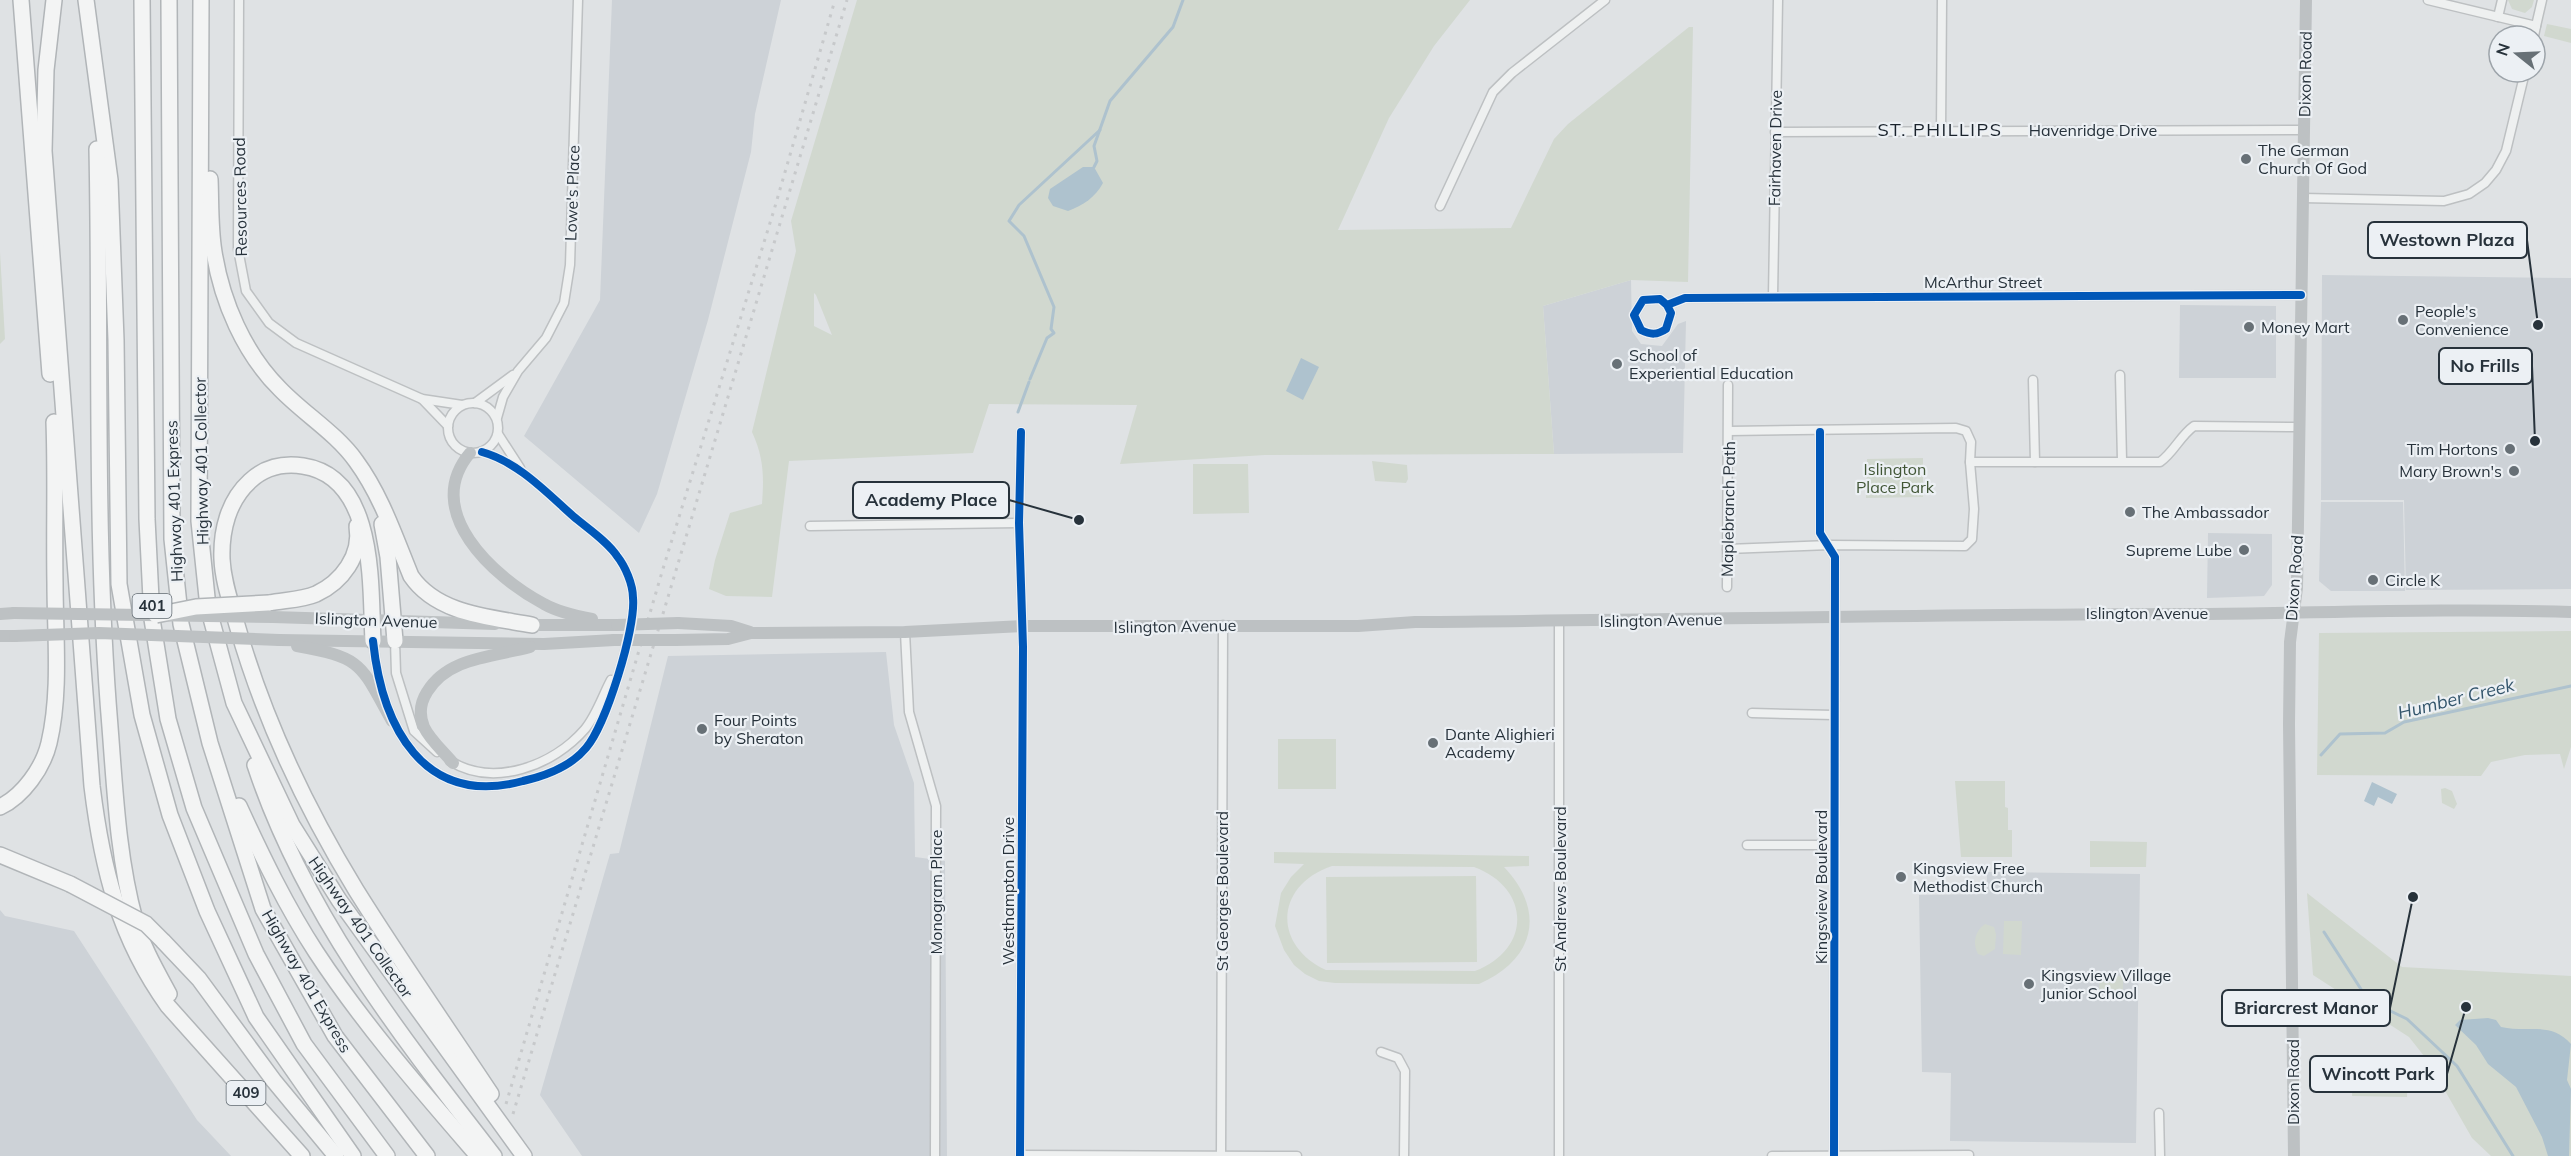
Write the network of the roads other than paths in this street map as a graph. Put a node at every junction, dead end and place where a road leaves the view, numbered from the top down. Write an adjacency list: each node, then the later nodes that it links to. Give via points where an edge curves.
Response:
1 (21, 0): 38 (highway)
2 (86, 0): 19 (highway, 401)
3 (142, 0): 98 (highway, Highway 401 Express / 401, via 147,519 152,619 168,719 194,808 256,954 304,1044)
4 (169, 0): 83 (highway, Highway 401 Express / 401, via 172,538 181,624)
5 (201, 0): 21 (highway, Highway 401 Collector)
6 (239, 0): 35 (street, Resources Road, via 238,249 246,291 269,323 296,343)
7 (578, 0): 31 (street, Lowe's Place, via 570,265 564,303 546,338)
8 (1605, 0): 26 (street, via 1493,92)
9 (1778, 0): 24 (street, Fairhaven Drive)
10 (1942, 0): 23 (street)
11 (2306, 0): 22 (main road, Dixon Road)
12 (2428, 0): 16 (street)
13 (2502, 0): 16 (street)
14 (2542, 0): 18 (street)
15 (53, 3): 30 (highway, via 44,151)
16 (2498, 16): 17 (street)
17 (2528, 24)
18 (2536, 24)
19 (96, 70): 89 (highway, via 99,510 105,671 116,796 135,921 148,956); 97 (highway, 401, via 110,180 119,584 142,715 186,857 256,1017)
20 (2522, 84): 25 (street, via 2506,151 2491,176 2469,194 2444,201)
21 (201, 87): 51 (highway, via 214,250 240,334 279,389 355,459); 79 (highway, Highway 401 Collector, via 199,521 208,608)
22 (2304, 130): 23 (street, Havenridge Drive); 25 (main road, Dixon Road)
23 (1941, 131): 24 (street, Havenridge Drive)
24 (1775, 132): 28 (street, Fairhaven Drive)
25 (2302, 198): 27 (main road, Dixon Road)
26 (1440, 206)
27 (2301, 295): 28 (street, McArthur Street); 41 (main road, Dixon Road)
28 (1773, 297): 29 (street, McArthur Street, via 1685,298)
29 (1667, 305): 29 (street, McArthur Street, via 1660,299 1643,300 1634,315 1641,330 1649,334 1666,329 1671,313)
30 (57, 317): 38 (highway); 89 (highway, via 99,846 130,944 150,981)
31 (518, 371): 36 (street, Lowe's Place); 39 (street, Lowe's Place)
32 (2121, 375): 47 (street)
33 (2032, 380): 49 (street)
34 (1728, 385): 42 (street, Maplebranch Path)
35 (422, 399): 37 (street, Resources Road); 40 (street, Resources Road)
36 (475, 403): 37 (street); 39 (street, via 488,407)
37 (462, 405): 40 (street, via 452,414)
38 (53, 411): 85 (highway, via 56,663 49,744 39,769)
39 (496, 418): 45 (street)
40 (448, 426): 46 (street, via 450,439 459,449)
41 (2298, 427): 47 (street, via 2194,426 2181,435 2160,462); 60 (main road, Dixon Road)
42 (1729, 431): 44 (street, Maplebranch Path); 56 (street, Maplebranch Path)
43 (1021, 432): 53 (street, Westhampton Drive)
44 (1820, 432): 48 (street, Maplebranch Path, via 1956,428 1966,431 1971,442); 55 (street, Kingsview Boulevard, via 1820,533)
45 (498, 434): 46 (street, via 492,445); 50 (street)
46 (476, 453): 50 (street, via 496,456); 67 (main road, via 459,466 453,482 455,512 467,538 506,580 545,605)
47 (2122, 460): 49 (street)
48 (1970, 462): 49 (street); 55 (street, Maplebranch Path, via 1974,508 1970,544)
49 (2036, 462)
50 (524, 473): 78 (street, via 616,554 633,598)
51 (374, 489): 65 (highway, via 388,557); 68 (highway, via 411,576 425,594 456,609)
52 (353, 505): 58 (highway, via 358,532 348,568 316,594); 64 (highway, via 367,545); 92 (highway, via 342,487 315,468 288,465 266,469 237,494 228,513 223,552 226,585 258,692 312,812 356,890 492,1095)
53 (1019, 523): 54 (street); 70 (street, Westhampton Drive)
54 (810, 526)
55 (1830, 545): 56 (street); 63 (street, Kingsview Boulevard, via 1835,557)
56 (1727, 549): 57 (street, Maplebranch Path)
57 (1727, 587)
58 (271, 610): 62 (highway, bridge, via 196,607); 64 (main road, Islington Avenue)
59 (2571, 612): 60 (main road, Islington Avenue)
60 (2293, 613): 63 (main road, Islington Avenue); 111 (main road, Dixon Road, via 2289,724)
61 (0, 614): 62 (main road, bridge)
62 (156, 615)
63 (1833, 618): 66 (main road, Islington Avenue); 81 (street, Kingsview Boulevard)
64 (372, 620): 65 (main road, Islington Avenue); 75 (highway)
65 (392, 621): 68 (main road, Islington Avenue); 76 (highway)
66 (1559, 622): 69 (main road, Islington Avenue); 107 (street, St Andrews Boulevard)
67 (617, 624): 68 (main road, Islington Avenue); 72 (main road, Islington Avenue, bridge, via 731,626)
68 (532, 625)
69 (1223, 625): 70 (main road, Islington Avenue); 93 (street, St Georges Boulevard)
70 (1022, 626): 71 (main road, Islington Avenue); 104 (street, Westhampton Drive)
71 (906, 632): 72 (main road, Islington Avenue); 103 (street, Monogram Place, via 909,712 936,806)
72 (751, 633): 77 (main road, Islington Avenue, bridge, via 728,639)
73 (0, 636): 74 (main road, Islington Avenue, bridge, via 99,633)
74 (279, 640): 75 (main road, Islington Avenue); 82 (main road, via 336,653 356,663)
75 (373, 641): 76 (main road, Islington Avenue); 82 (street)
76 (395, 641): 77 (main road, Islington Avenue); 84 (street, via 396,673 414,731)
77 (544, 644): 84 (main road, via 460,663 435,678 424,696 420,714 425,729)
78 (624, 652): 82 (street, via 602,719 586,748 553,772 534,778 496,786 459,782 414,754); 84 (street, via 586,728 543,762 499,773)
79 (234, 703): 92 (highway, Highway 401 Collector, via 292,825 339,900); 101 (highway, via 265,796 305,884 366,987)
80 (1752, 714): 81 (street)
81 (1834, 715): 87 (street, Kingsview Boulevard)
82 (392, 721)
83 (210, 743): 99 (highway, Highway 401 Express / 401, via 263,909 335,1036); 100 (highway, via 266,864 315,951 400,1067)
84 (453, 763)
85 (0, 807)
86 (1747, 845): 87 (street)
87 (1834, 845): 109 (street, Kingsview Boulevard)
88 (0, 855): 96 (highway, bridge, via 70,884 146,924 199,979 274,1081)
89 (190, 1029): 95 (highway, 409)
90 (1381, 1052): 106 (street, via 1398,1058 1405,1071)
91 (2159, 1113): 110 (street)
92 (498, 1120): 102 (highway, Highway 401 Collector)
93 (1221, 1155): 104 (street); 105 (street)
94 (1969, 1155): 109 (street)
95 (302, 1156)
96 (336, 1156)
97 (352, 1156)
98 (387, 1156)
99 (427, 1156)
100 (478, 1156)
101 (494, 1156)
102 (524, 1156)
103 (935, 1156)
104 (1020, 1156)
105 (1296, 1156)
106 (1404, 1156)
107 (1559, 1156)
108 (1772, 1156): 109 (street)
109 (1834, 1156)
110 (2160, 1156)
111 (2294, 1156)

